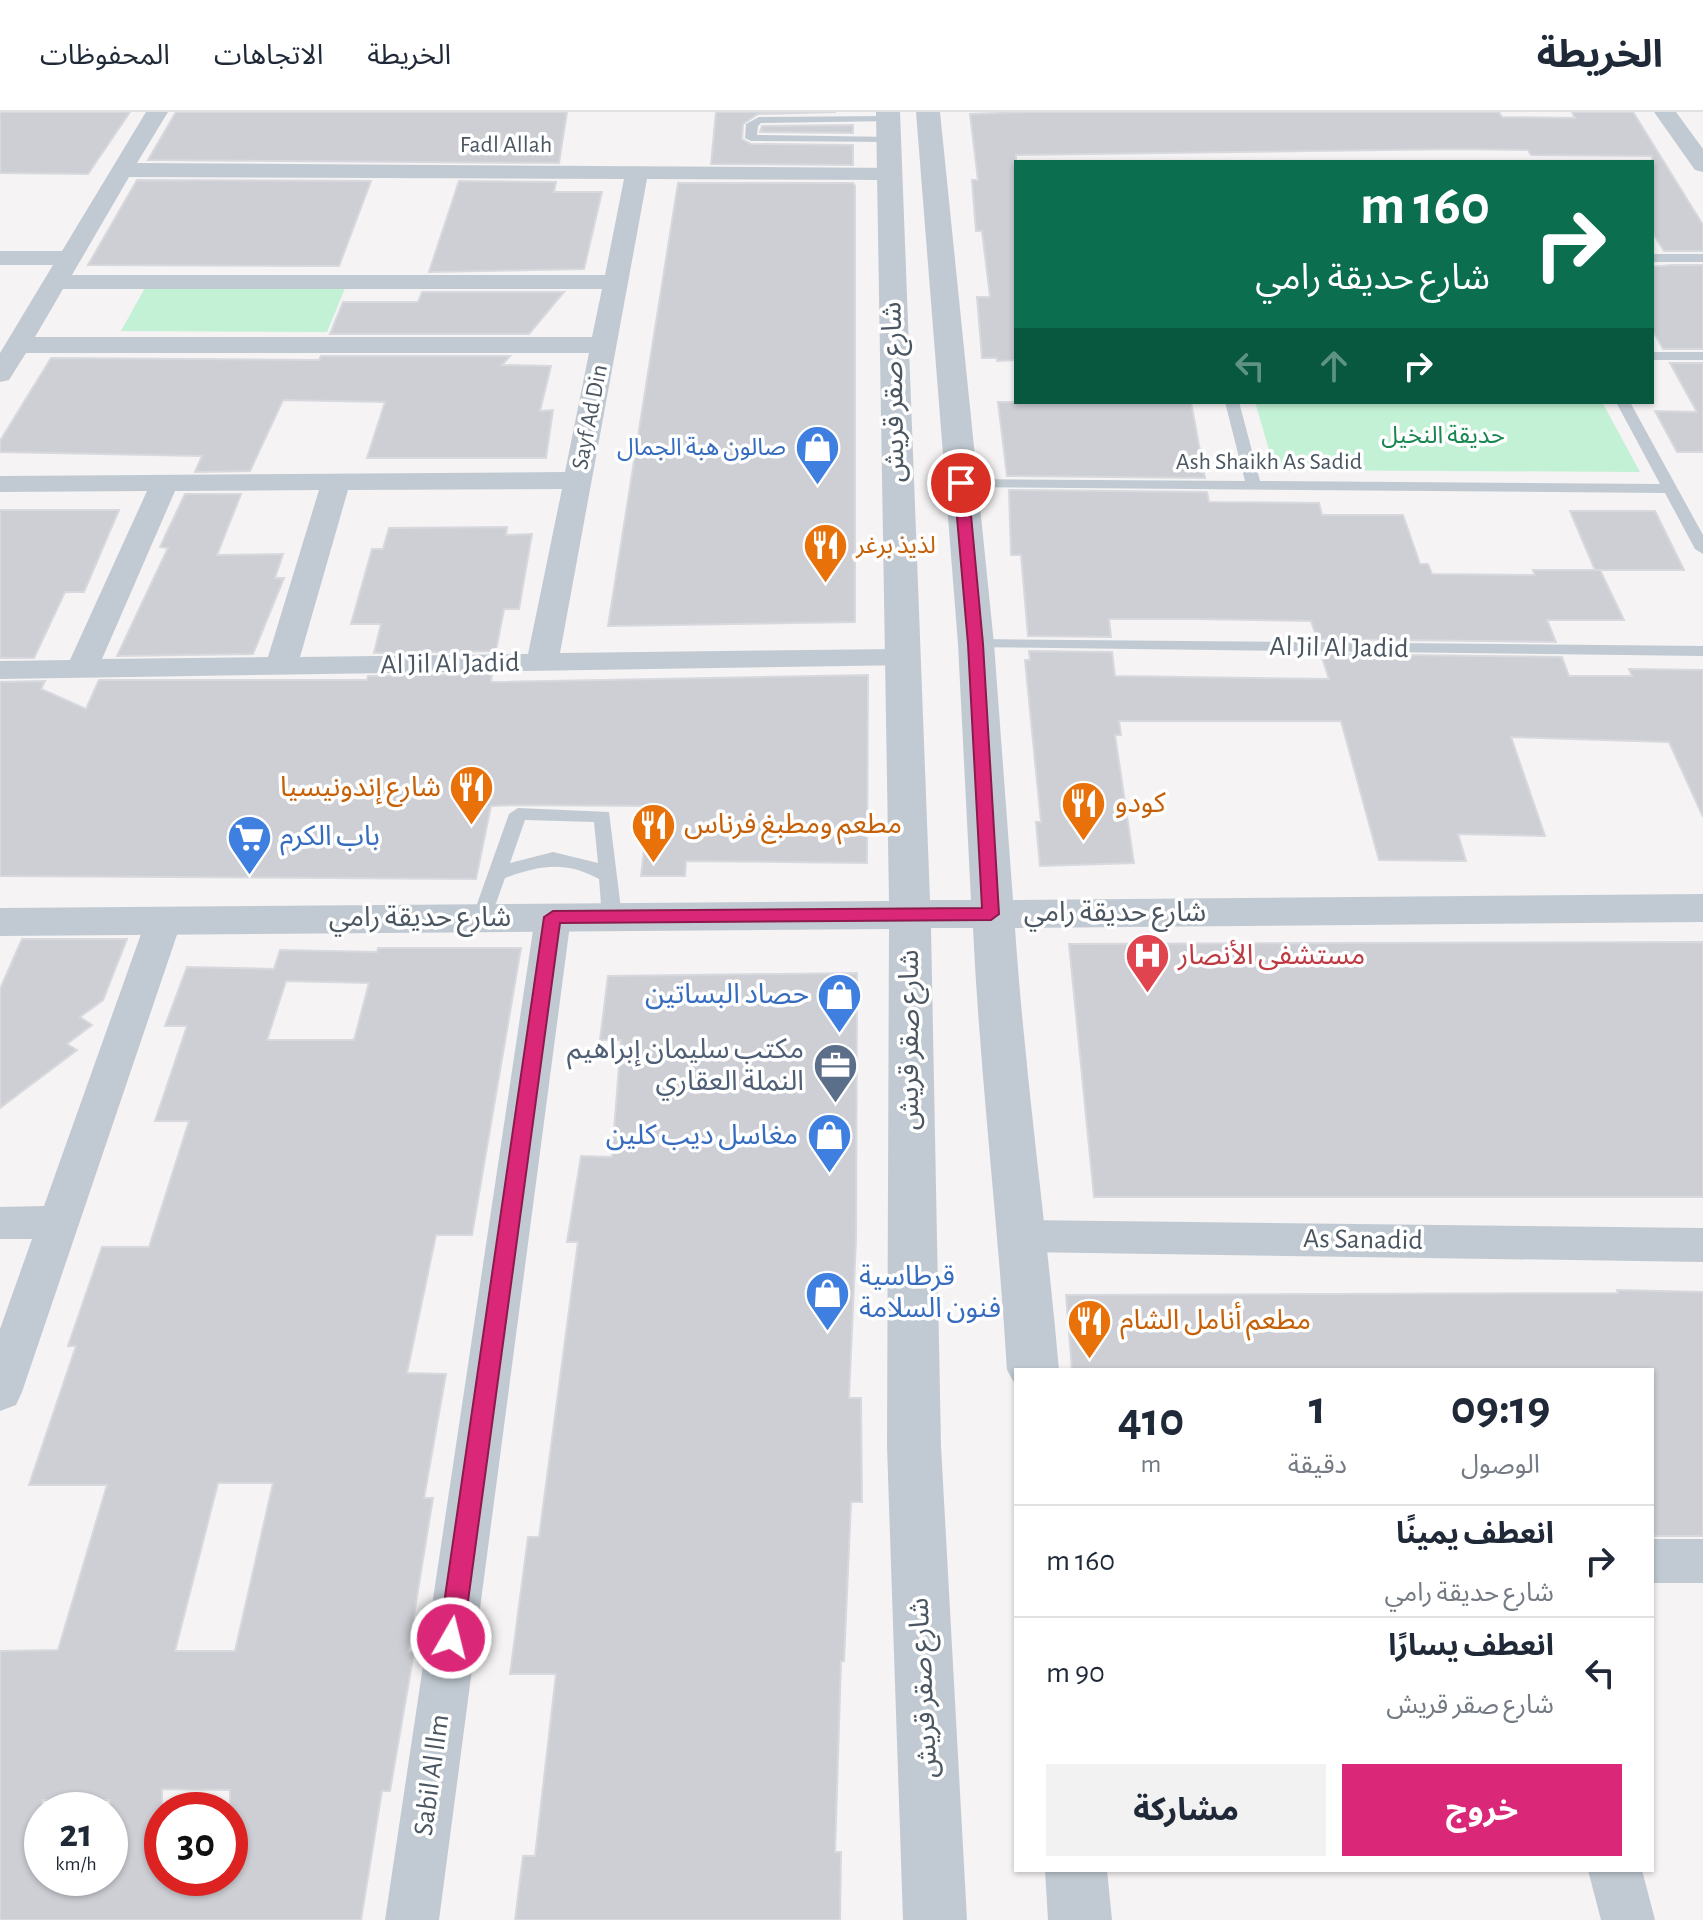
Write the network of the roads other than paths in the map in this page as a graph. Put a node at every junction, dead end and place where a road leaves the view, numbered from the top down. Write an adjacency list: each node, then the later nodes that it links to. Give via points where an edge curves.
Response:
1 (157, 112): 6 (street)
2 (1665, 112): 5 (street)
3 (926, 113): 25 (street, شارع صقر قريش)
4 (889, 119): 4 (lane, via 759,120 752,124 751,138); 8 (street, شارع صقر قريش)
5 (1703, 165)
6 (122, 170): 7 (street, Fadl Allah); 10 (street)
7 (637, 171): 8 (street, Fadl Allah); 14 (street, Sayf Ad Din)
8 (890, 173): 32 (street, شارع صقر قريش)
9 (0, 258): 10 (street)
10 (71, 258): 13 (street)
11 (1654, 258): 12 (lane)
12 (1703, 258)
13 (55, 282): 14 (street); 15 (street)
14 (616, 282): 16 (street, Sayf Ad Din)
15 (18, 345): 16 (street); 19 (street)
16 (604, 345): 22 (street, Sayf Ad Din)
17 (1654, 356): 18 (lane)
18 (1703, 356)
19 (0, 374)
20 (1233, 404): 27 (lane)
21 (1624, 404): 28 (lane)
22 (578, 480): 23 (street); 33 (street, Sayf Ad Din)
23 (336, 482): 24 (street); 34 (street)
24 (165, 483): 26 (street); 35 (street)
25 (961, 483): 27 (lane, Ash Shaikh As Sadid); 30 (street, شارع صقر قريش)
26 (0, 484)
27 (1254, 486): 28 (lane, Ash Shaikh As Sadid)
28 (1672, 489): 29 (lane)
29 (1703, 549)
30 (976, 644): 31 (lane, Al Jil Al Jadid); 41 (street, شارع صقر قريش)
31 (1703, 651)
32 (900, 658): 33 (street, Al Jil Al Jadid); 40 (street, شارع صقر قريش)
33 (542, 663): 34 (street, Al Jil Al Jadid)
34 (281, 666): 35 (street, Al Jil Al Jadid)
35 (82, 669): 36 (street, Al Jil Al Jadid)
36 (0, 670)
37 (498, 874): 38 (lane, via 541,857 581,861); 38 (lane, via 518,814 603,816); 44 (lane)
38 (608, 876): 43 (lane)
39 (1703, 908): 41 (street, شارع حديقة رامي)
40 (910, 914): 41 (street, شارع حديقة رامي); 43 (street, شارع حديقة رامي); 58 (street, شارع صقر قريش, via 914,1446)
41 (991, 914): 49 (street, شارع صقر قريش)
42 (553, 917): 43 (street, شارع حديقة رامي); 44 (street, شارع حديقة رامي); 57 (street, Sabil Al llm)
43 (612, 917)
44 (482, 918): 45 (street, شارع حديقة رامي)
45 (164, 920): 46 (street, شارع حديقة رامي); 47 (street)
46 (0, 922)
47 (60, 1222): 48 (street); 52 (street)
48 (0, 1223)
49 (1023, 1236): 50 (street, As Sanadid); 51 (street, شارع صقر قريش)
50 (1703, 1245)
51 (1033, 1368)
52 (0, 1392)
53 (1654, 1561): 54 (street)
54 (1703, 1561)
55 (1076, 1872): 59 (street)
56 (1616, 1872): 60 (street)
57 (412, 1920)
58 (935, 1920)
59 (1080, 1920)
60 (1628, 1920)

